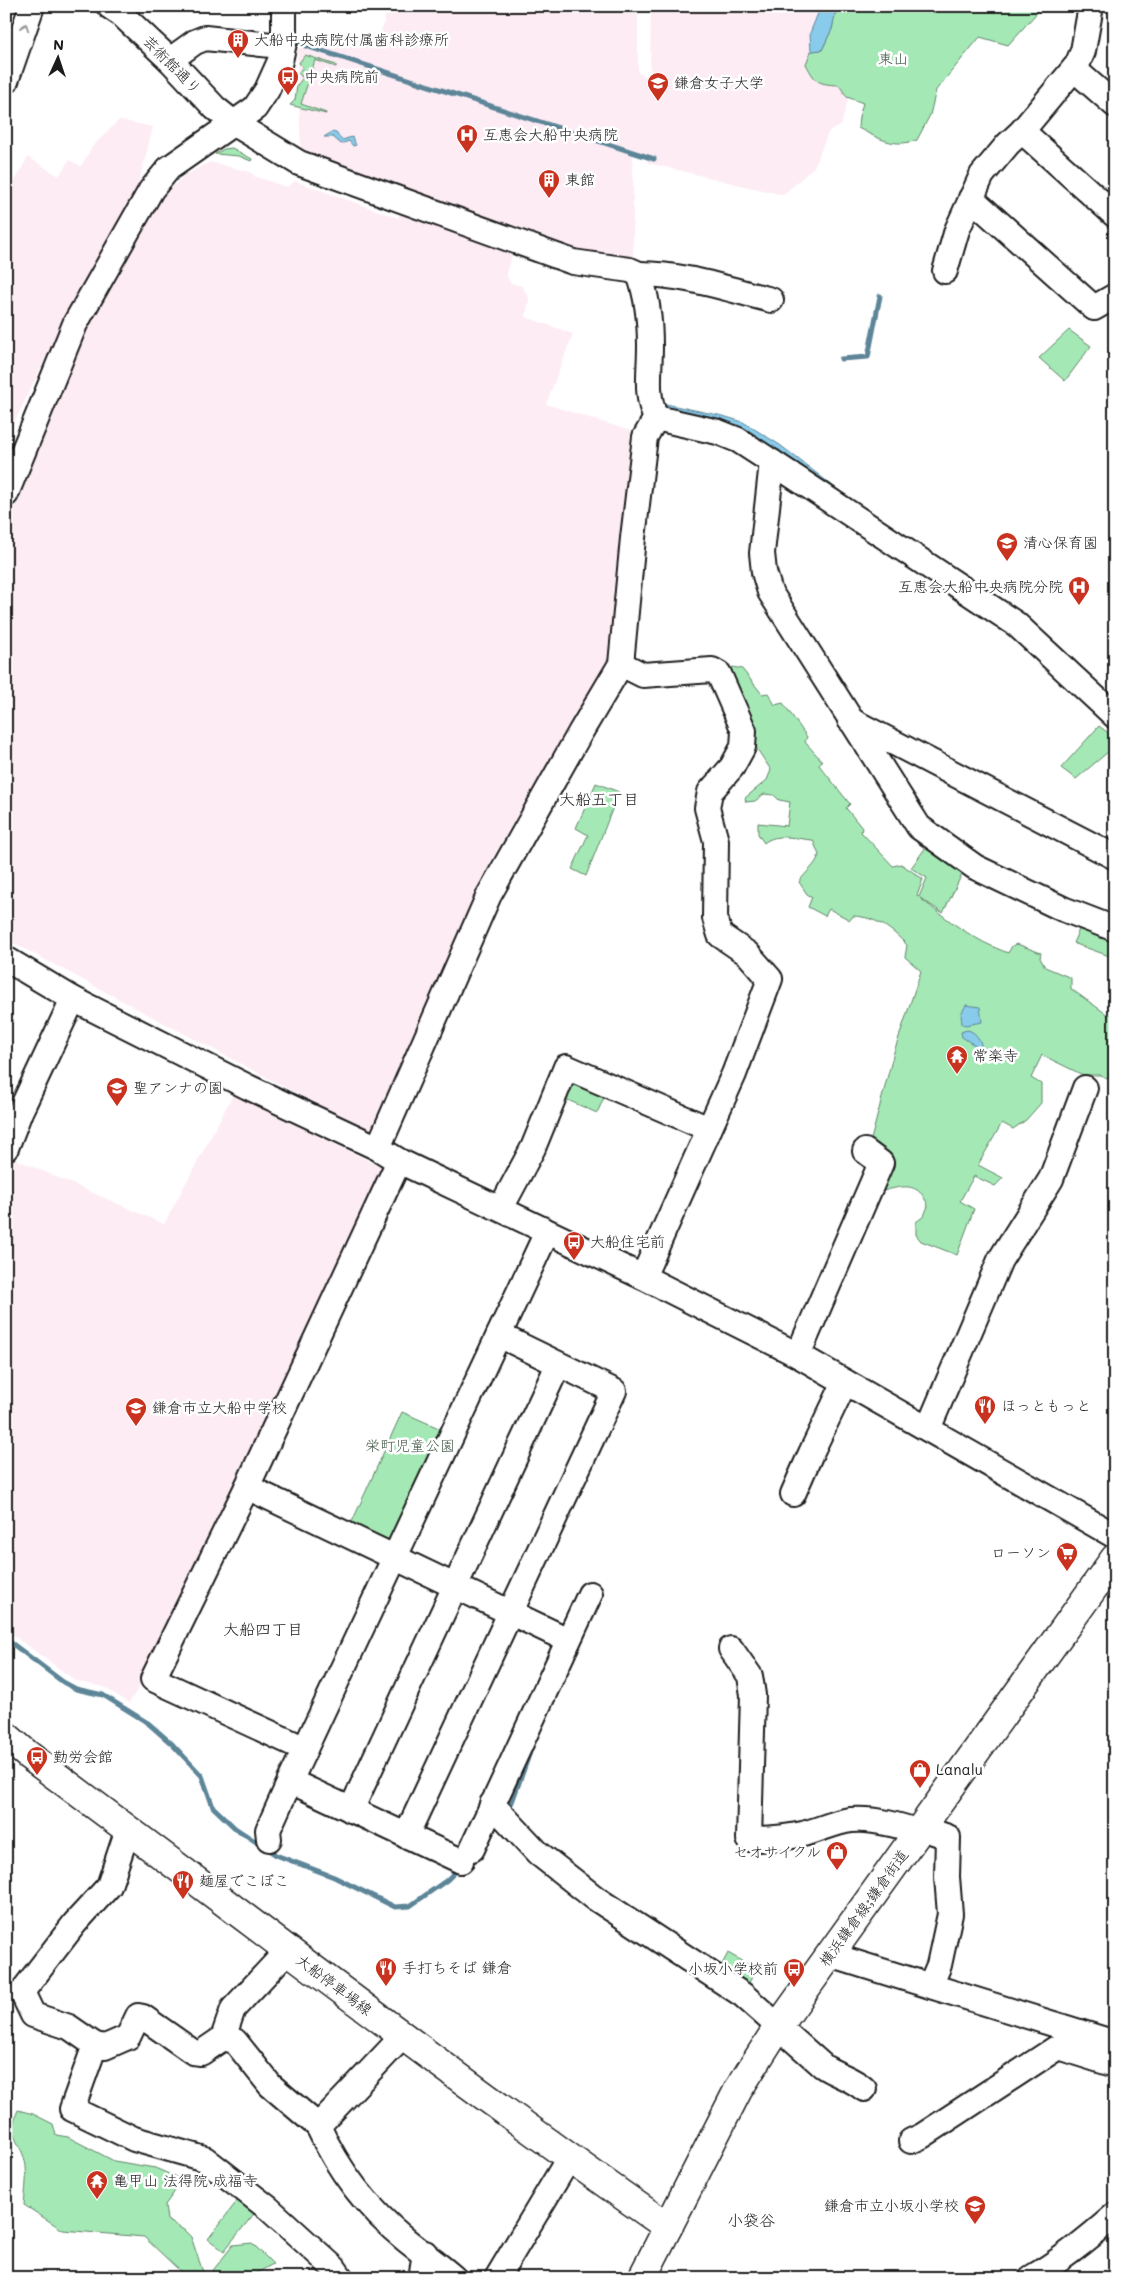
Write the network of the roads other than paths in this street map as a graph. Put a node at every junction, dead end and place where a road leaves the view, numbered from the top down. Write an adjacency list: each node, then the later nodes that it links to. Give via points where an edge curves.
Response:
1 (32, 6): 8 (street, one-way to 1)
2 (109, 6): 6 (street, 芸術館通り)
3 (284, 6): 5 (street)
4 (1091, 6): 7 (street, via 1083,51)
5 (284, 42): 6 (street, via 271,45 205,38); 10 (street, via 280,61 267,90 255,108)
6 (170, 60): 10 (street, 芸術館通り, via 215,108)
7 (1074, 69): 9 (street); 11 (street)
8 (6, 82)
9 (1115, 105)
10 (235, 124): 15 (street, 芸術館通り, via 299,163 573,262); 20 (street, via 169,168 150,190 75,324)
11 (1022, 131): 12 (street, via 982,175); 13 (street)
12 (971, 198): 14 (street); 16 (street, via 1094,308)
13 (1115, 214)
14 (945, 271)
15 (639, 274): 17 (street, 芸術館通り, via 691,280); 18 (street, via 648,298 648,394)
16 (1115, 296)
17 (771, 300)
18 (656, 418): 19 (street, via 718,432 738,440); 21 (street, via 645,437)
19 (772, 462): 22 (street, via 1016,624); 23 (street, via 762,553 764,572 770,592)
20 (6, 494)
21 (621, 664): 29 (street, via 644,675 712,670 719,674 744,731 742,747 732,767 710,792 707,808 716,841 715,918 720,935 748,954 770,979); 31 (street, via 489,895)
22 (1115, 716)
23 (849, 719): 24 (street); 25 (street, via 919,827 975,867 1063,909)
24 (1115, 857)
25 (1115, 929)
26 (6, 959): 27 (street)
27 (73, 999): 30 (street); 31 (street)
28 (1085, 1088): 41 (street, via 1051,1179 996,1268)
29 (709, 1129): 34 (street, via 566,1067 533,1148); 36 (street)
30 (6, 1148)
31 (378, 1148): 33 (street)
32 (865, 1151): 38 (street, via 881,1163)
33 (399, 1161): 34 (street); 42 (street)
34 (501, 1208): 35 (street)
35 (547, 1232): 36 (street); 37 (street)
36 (643, 1277): 38 (street)
37 (499, 1335): 39 (street); 45 (street)
38 (798, 1355): 40 (street)
39 (558, 1365): 47 (street); 49 (street, via 614,1391)
40 (845, 1382): 41 (street); 43 (street)
41 (928, 1429): 44 (street)
42 (247, 1487): 45 (street); 53 (street, via 153,1679)
43 (794, 1494)
44 (1115, 1536)
45 (395, 1557): 47 (street); 53 (street)
46 (1115, 1558): 58 (main road, 横浜鎌倉線;鎌倉街道)
47 (456, 1586): 49 (street); 56 (street)
48 (590, 1594): 50 (street)
49 (510, 1612): 50 (street); 59 (street)
50 (568, 1640): 55 (street)
51 (731, 1648): 58 (street, via 750,1676 753,1696 749,1839 772,1840 850,1820 870,1820)
52 (6, 1736): 57 (main road, 大船停車場線)
53 (305, 1749): 54 (street)
54 (290, 1781): 56 (street); 60 (street, via 268,1830)
55 (492, 1804): 59 (street, via 467,1855); 65 (street, via 538,1853 595,1898 743,1995)
56 (352, 1810): 59 (street)
57 (128, 1829): 61 (main road, 大船停車場線); 64 (street, via 109,1886)
58 (921, 1830): 62 (main road, 横浜鎌倉線;鎌倉街道); 63 (street, via 948,1837 950,1914 939,1965)
59 (406, 1836)
60 (269, 1839)
61 (288, 1950): 66 (main road, 大船停車場線); 67 (street, via 233,2009)
62 (830, 1955): 63 (street); 65 (main road, 横浜鎌倉線;鎌倉街道)
63 (930, 1986): 68 (street)
64 (14, 1995): 69 (street, via 33,2015 68,2027)
65 (778, 2027): 71 (street, via 822,2066 857,2082); 76 (main road, 横浜鎌倉線;鎌倉街道, via 738,2090)
66 (403, 2036): 72 (street); 74 (main road, 大船停車場線)
67 (223, 2038): 69 (street, via 201,2053 193,2052 138,2016 128,2037 105,2047); 72 (street, via 235,2041 270,2085)
68 (1115, 2043)
69 (95, 2045): 78 (street, via 72,2109 134,2139 205,2159 268,2208)
70 (1115, 2065): 73 (street, via 1058,2047)
71 (864, 2089)
72 (318, 2126): 77 (street, via 352,2186 386,2222)
73 (911, 2141)
74 (569, 2158): 76 (main road, 大船停車場線); 81 (street)
75 (1115, 2215): 83 (street, via 1056,2264)
76 (668, 2227): 82 (main road, 横浜鎌倉線;鎌倉街道)
77 (425, 2253): 79 (street); 80 (street)
78 (341, 2278)
79 (421, 2278)
80 (454, 2278)
81 (497, 2278)
82 (642, 2278)
83 (1031, 2278)

